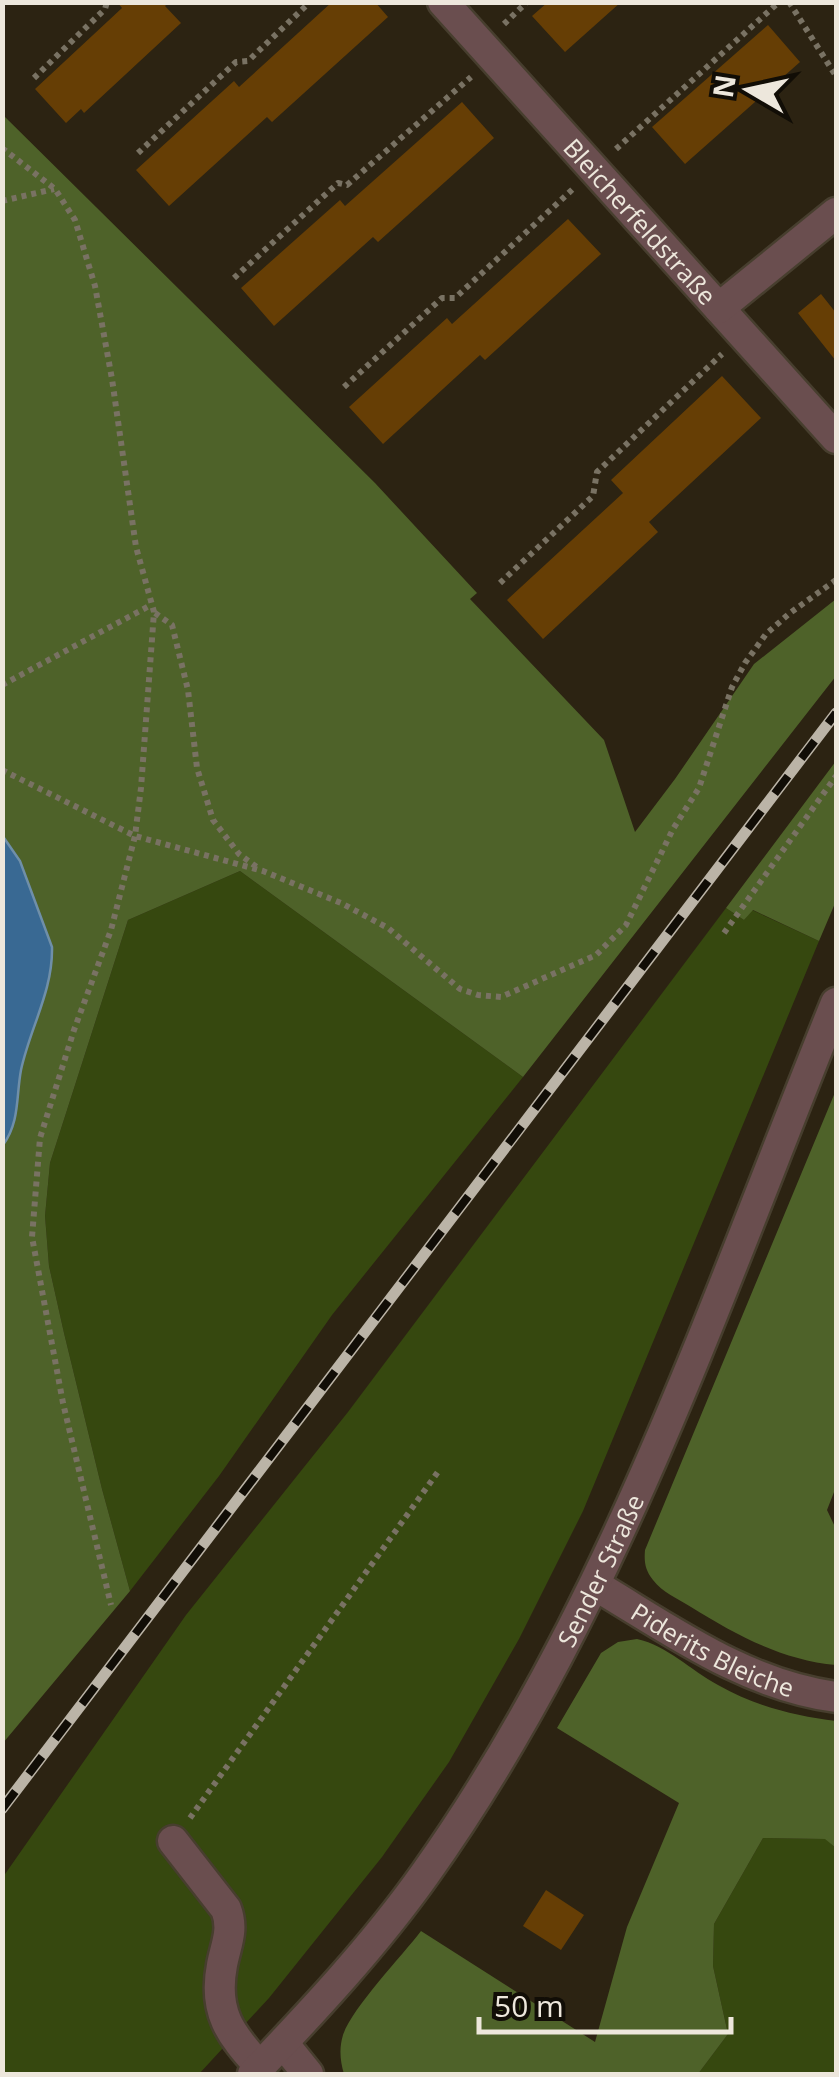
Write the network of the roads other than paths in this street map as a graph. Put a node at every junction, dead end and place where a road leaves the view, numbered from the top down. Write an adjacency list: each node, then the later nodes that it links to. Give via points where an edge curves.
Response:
1 (443, 2): 3 (street, Bleicherfeldstraße)
2 (836, 214): 3 (street)
3 (719, 308): 4 (street, Bleicherfeldstraße)
4 (836, 438)
5 (836, 1003): 6 (street, Sender Straße, via 694,1360)
6 (595, 1585): 7 (street, Piderits Bleiche, via 728,1664); 9 (street, Sender Straße, via 518,1730 424,1876)
7 (836, 1697)
8 (173, 1841): 10 (street, via 231,1922 222,1967 226,2026)
9 (283, 2043): 10 (street, Sender Straße); 11 (street)
10 (256, 2070)
11 (308, 2074)

